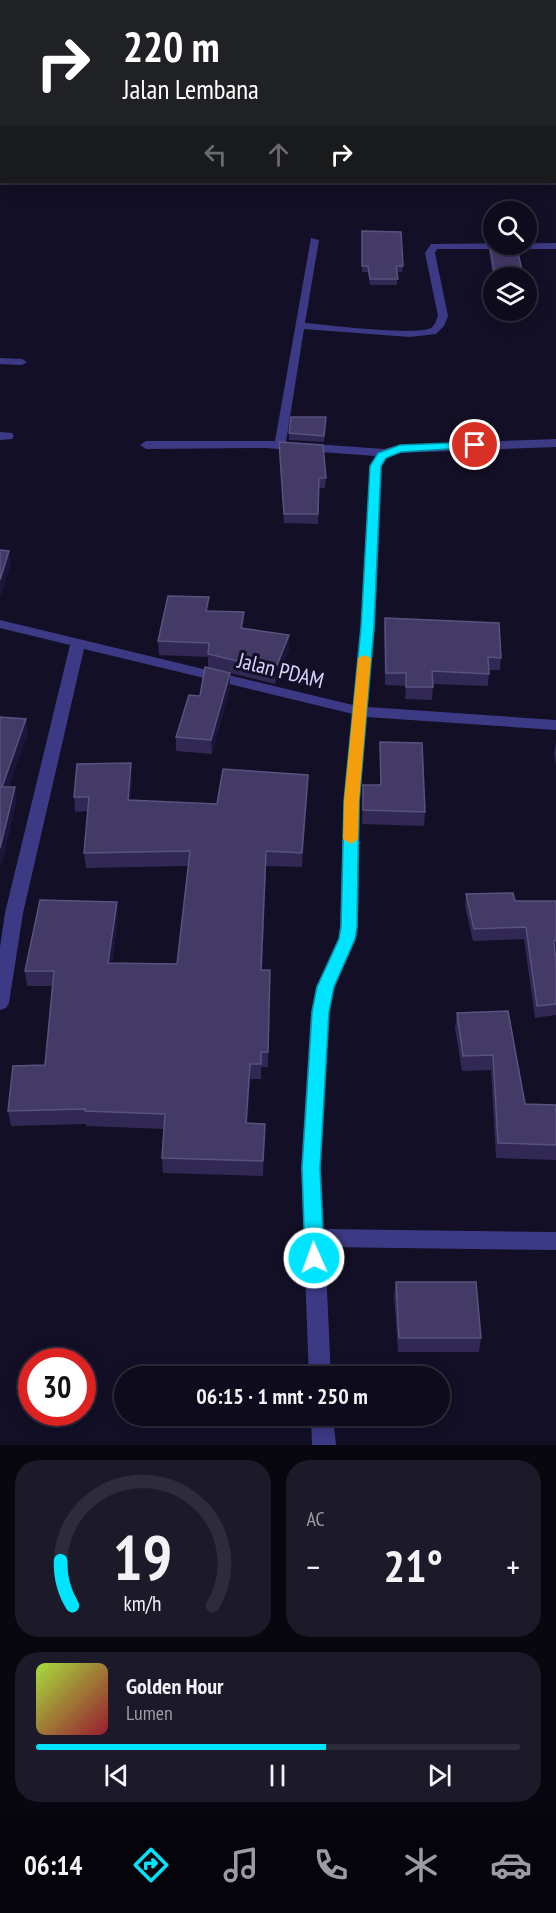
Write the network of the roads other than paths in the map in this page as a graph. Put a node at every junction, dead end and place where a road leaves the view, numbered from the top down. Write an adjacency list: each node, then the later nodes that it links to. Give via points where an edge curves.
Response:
1 (314, 240): 3 (street)
2 (556, 246): 3 (street, via 434,246 430,252 443,316 432,332)
3 (300, 326): 8 (street)
4 (0, 361): 5 (street)
5 (22, 362)
6 (556, 443): 9 (street, via 409,448)
7 (146, 445): 8 (street)
8 (280, 445): 9 (street)
9 (384, 453): 12 (street, via 376,466 369,617)
10 (0, 624): 11 (street, Jalan PDAM)
11 (78, 642): 12 (street, Jalan PDAM); 14 (street)
12 (359, 711): 13 (street, Jalan PDAM); 16 (street, via 351,817 349,927 325,987 320,1012 311,1168)
13 (556, 725)
14 (3, 967): 15 (street)
15 (0, 1003)
16 (313, 1238): 17 (street); 18 (street)
17 (556, 1241)
18 (319, 1366)
19 (323, 1426): 20 (street)
20 (324, 1445)

